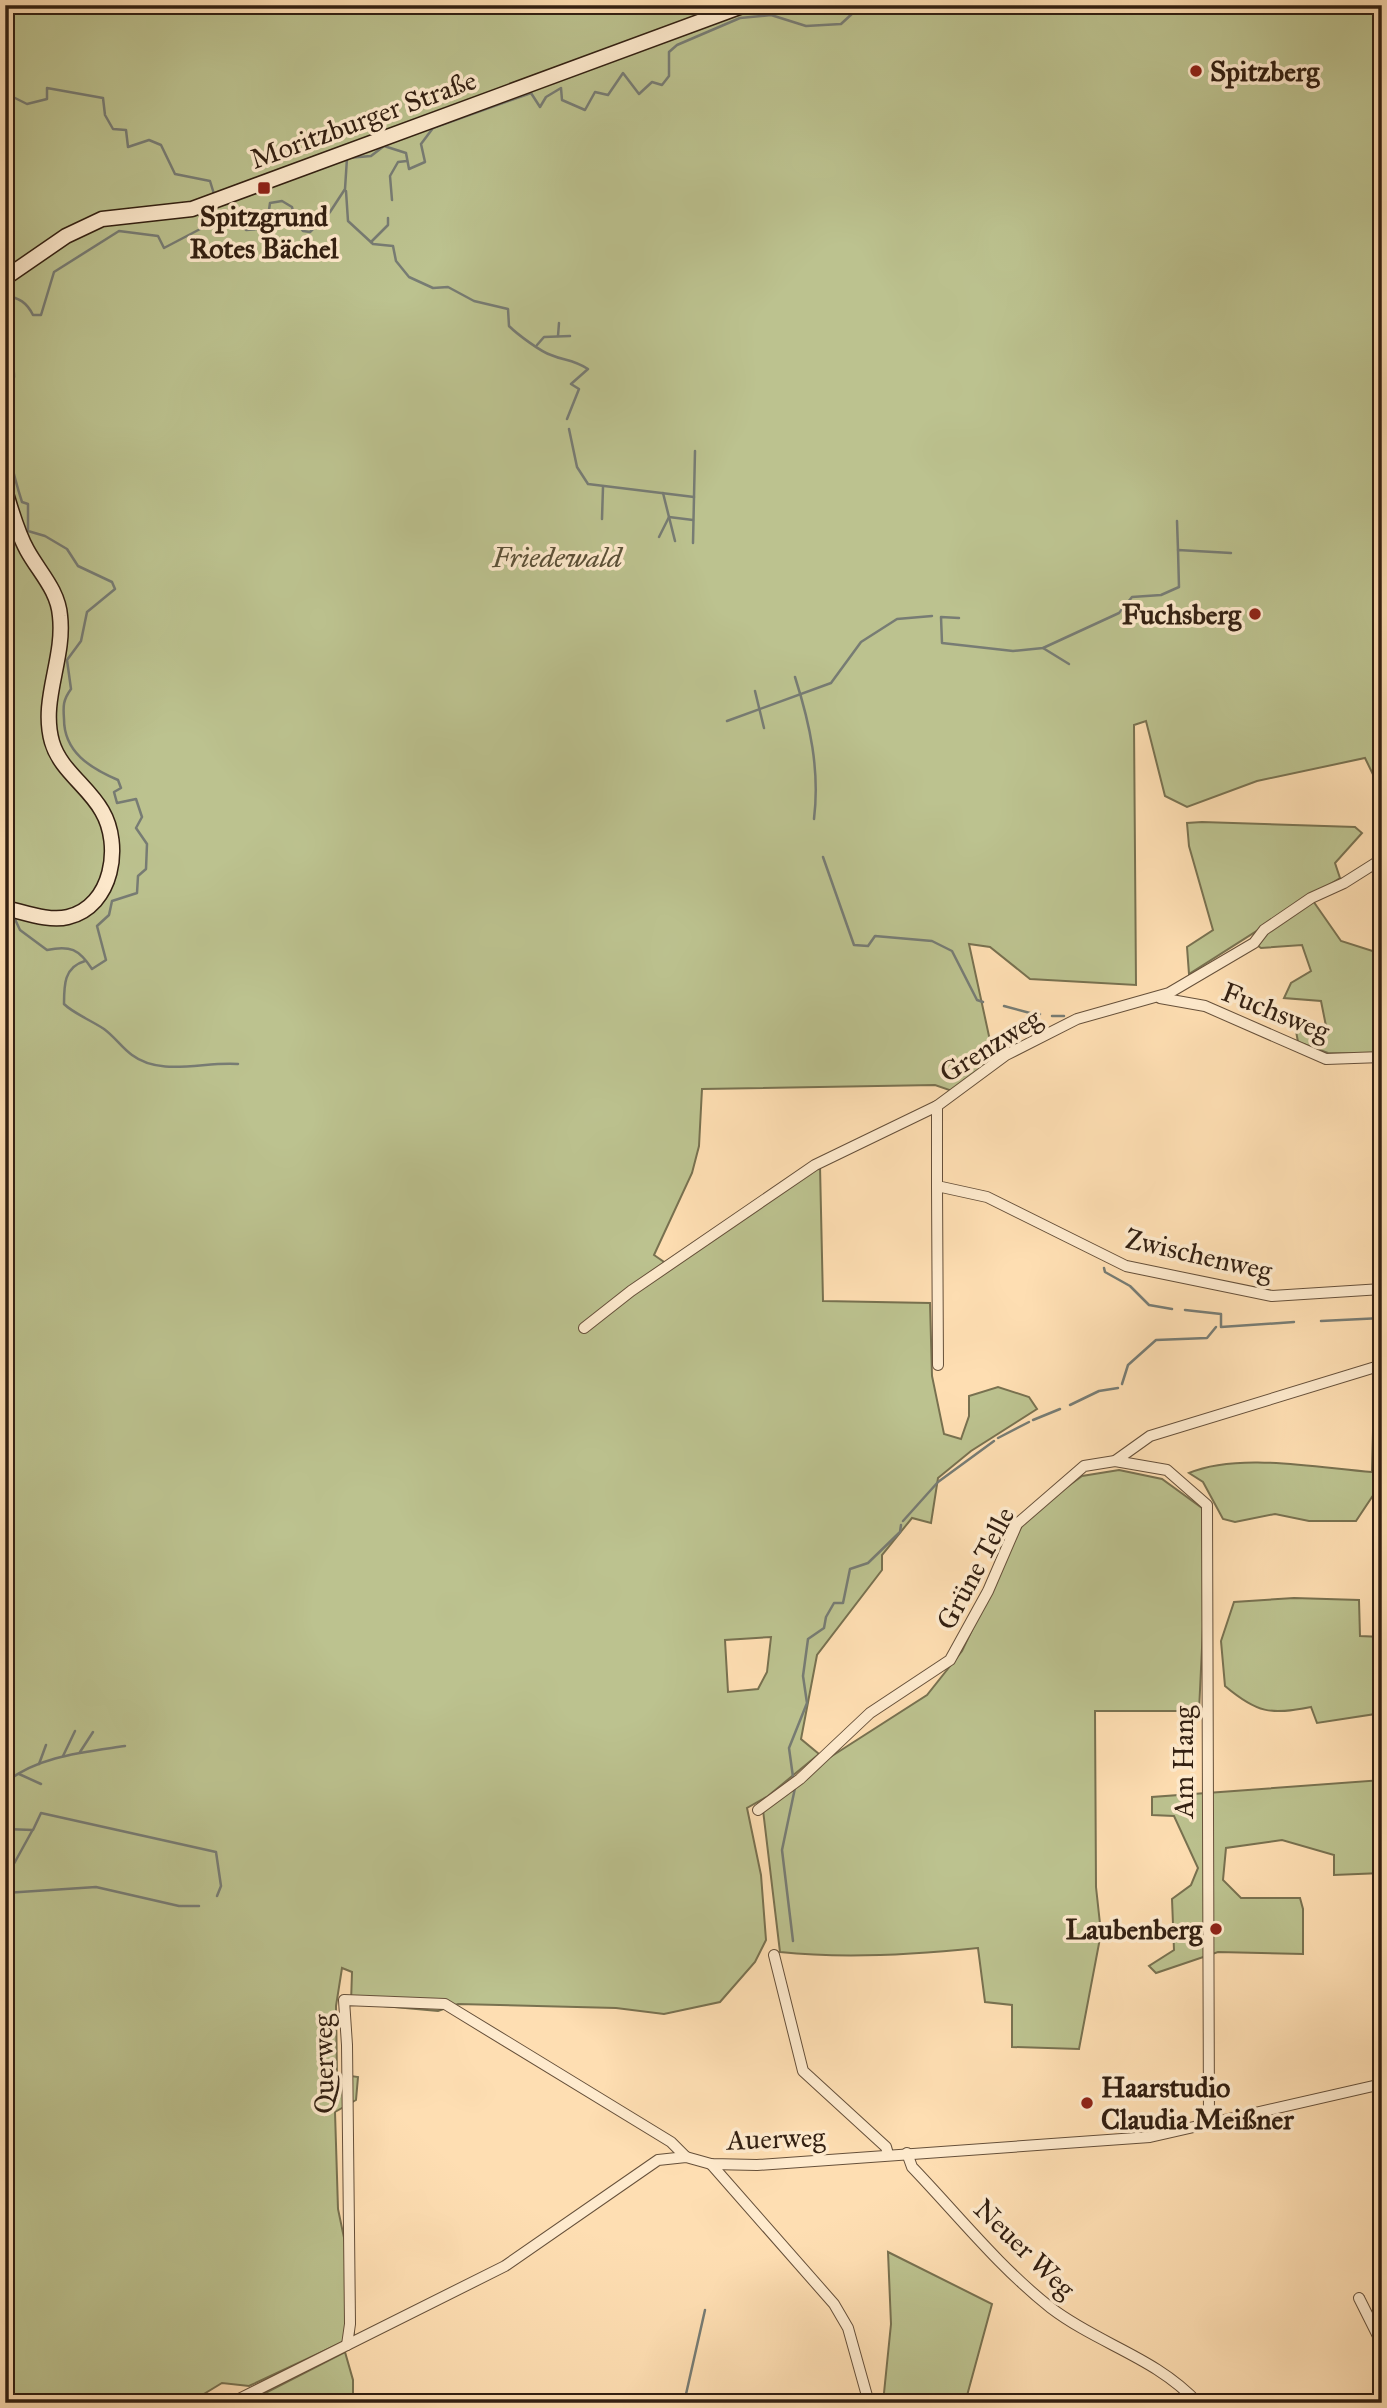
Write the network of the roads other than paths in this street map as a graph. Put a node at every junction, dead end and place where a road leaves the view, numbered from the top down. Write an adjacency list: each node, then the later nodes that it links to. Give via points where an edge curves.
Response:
1 (744, 5): 2 (street, Moritzburger Straße, via 192,209 93,222)
2 (5, 278)
3 (5, 490): 5 (street, via 22,540 59,607 61,634 50,700 53,744 101,808 113,844 107,881 82,911 59,918)
4 (1382, 859): 6 (street, Grenzweg, via 1311,898 1264,930 1254,943)
5 (12, 909)
6 (1154, 998): 7 (street, Fuchsweg, via 1205,1006 1326,1059); 8 (street, Grenzweg, via 1077,1019 1006,1055)
7 (1382, 1056)
8 (937, 1106): 9 (street); 11 (street, Grenzweg, via 815,1165)
9 (937, 1186): 10 (street, Zwischenweg, via 987,1197 1126,1266 1272,1296); 12 (street)
10 (1382, 1289)
11 (584, 1328)
12 (938, 1365)
13 (1382, 1365): 14 (street, Grüne Telle, via 1150,1436)
14 (1115, 1461): 15 (street, Grüne Telle, via 1084,1466 1017,1524 988,1591 950,1660 870,1713 800,1779); 18 (street, Am Hang, via 1167,1470 1207,1505)
15 (758, 1810)
16 (774, 1955): 20 (street, via 803,2071 886,2147)
17 (1382, 2084): 18 (street, Auerweg)
18 (1209, 2125): 19 (street, Auerweg, via 1150,2137)
19 (906, 2153): 20 (street, Auerweg); 28 (street, Neuer Weg, via 912,2167 1023,2285 1073,2323 1157,2366)
20 (888, 2154): 22 (street, Auerweg, via 800,2163)
21 (686, 2157): 22 (street, Auerweg); 25 (street, Auerweg, via 658,2160 505,2266); 25 (street, Querweg, via 671,2142 445,2004 344,2000)
22 (712, 2164): 27 (street, via 834,2304 855,2348)
23 (1359, 2298): 24 (street)
24 (1382, 2344)
25 (347, 2345): 26 (street, Auerweg)
26 (231, 2403)
27 (869, 2403)
28 (1198, 2403)

